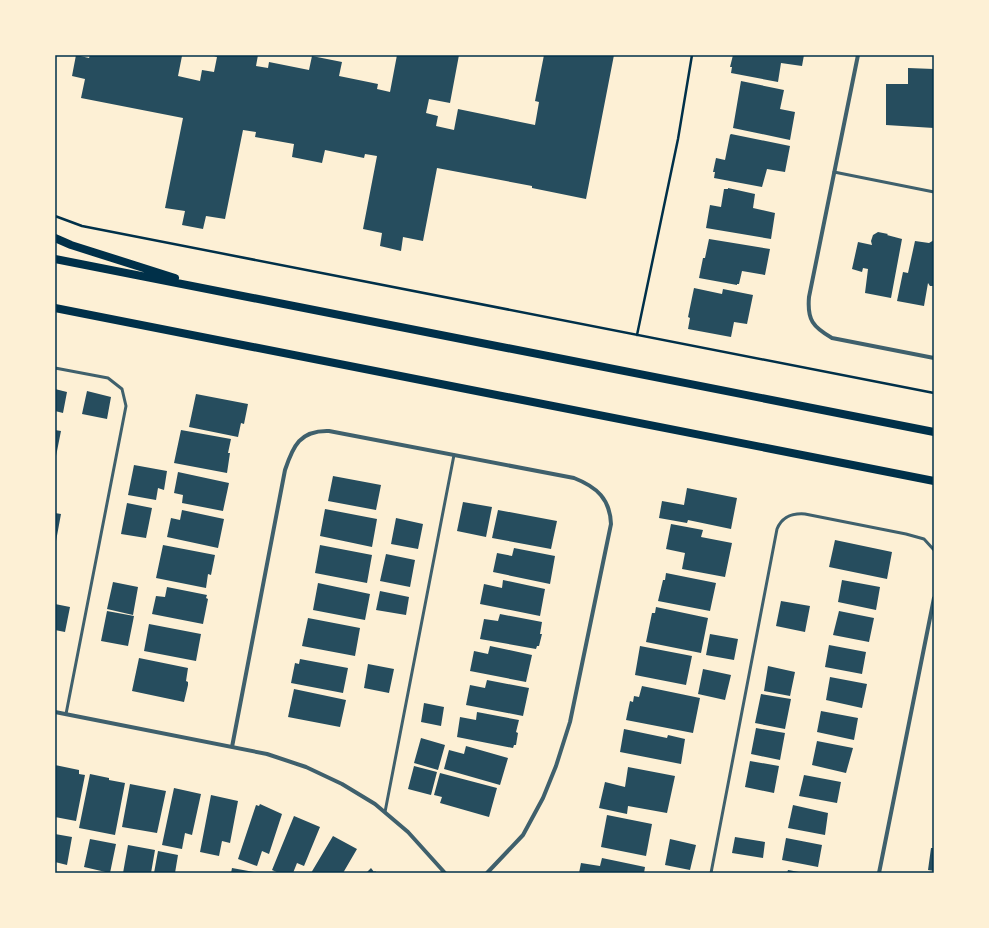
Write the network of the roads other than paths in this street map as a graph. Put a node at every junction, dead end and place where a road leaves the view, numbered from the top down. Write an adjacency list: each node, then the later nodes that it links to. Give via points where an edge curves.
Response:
1 (858, 55): 2 (street)
2 (834, 172): 3 (lane); 8 (street, via 809,298 808,310 812,323 832,338)
3 (934, 192)
4 (55, 238): 6 (main road)
5 (55, 260): 6 (main road)
6 (212, 290): 10 (main road)
7 (55, 308): 12 (main road)
8 (934, 358)
9 (55, 368): 16 (lane, via 108,378 122,389 126,406)
10 (934, 432)
11 (454, 455): 17 (street, via 329,431 308,434 295,445 285,470); 18 (lane); 20 (street, via 574,478 596,491 605,500 611,513 610,533 570,722 556,766 543,798 523,835)
12 (934, 481)
13 (934, 550): 21 (lane, via 924,539 805,514 788,515 779,524)
14 (934, 598): 22 (street)
15 (55, 712): 16 (street)
16 (66, 714): 17 (street)
17 (232, 747): 18 (street, via 267,754 306,767 342,784)
18 (385, 812): 19 (street, via 408,832)
19 (445, 873)
20 (487, 873)
21 (711, 873)
22 (879, 873)

